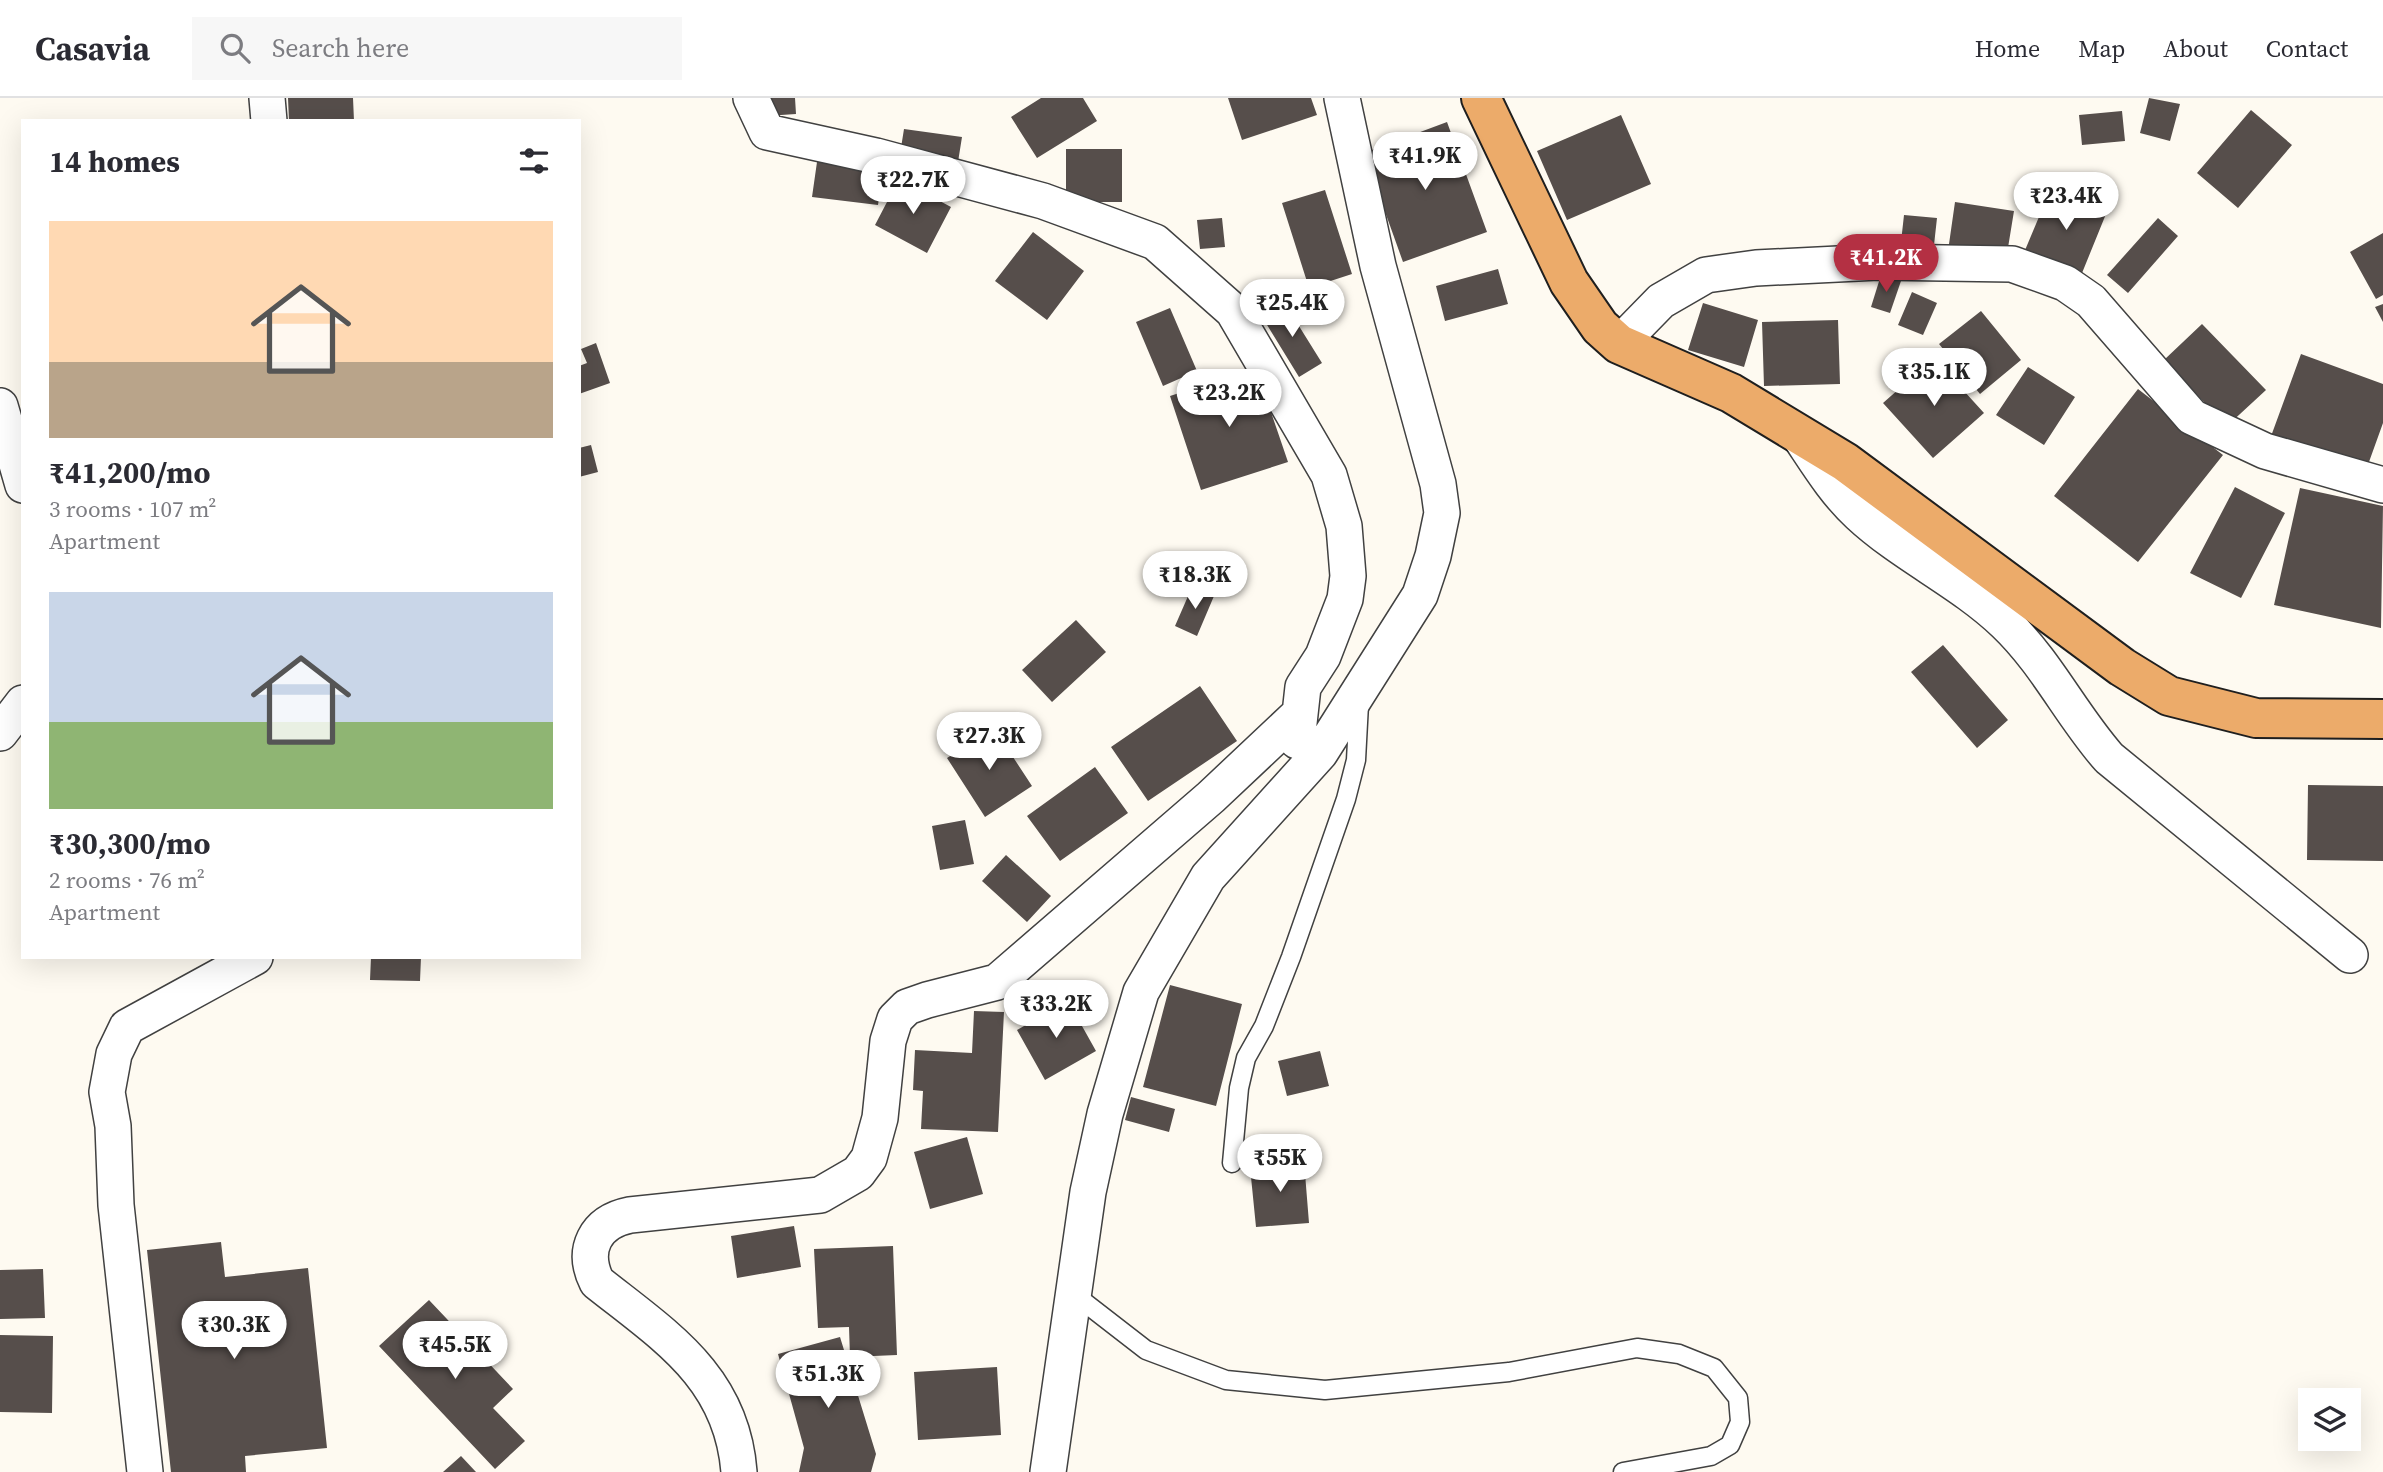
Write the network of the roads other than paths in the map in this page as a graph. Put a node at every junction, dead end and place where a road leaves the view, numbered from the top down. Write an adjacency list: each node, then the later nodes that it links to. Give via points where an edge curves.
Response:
1 (267, 98): 5 (street)
2 (751, 98): 15 (street, via 767,132 1043,201 1155,242 1233,311 1329,475 1344,526 1345,600 1323,656 1303,687)
3 (1342, 98): 13 (street, via 1378,266 1442,513 1420,595)
4 (1481, 98): 6 (highway, via 1569,282 1600,327)
5 (269, 119)
6 (1619, 344): 10 (highway, via 1731,393); 12 (street, via 1661,301 1706,275 1878,262 2012,264 2065,283 2091,301 2192,417 2265,451)
7 (0, 390): 8 (street)
8 (21, 391)
9 (0, 406): 11 (street)
10 (1798, 433): 16 (highway, via 1845,462 2122,667 2169,696 2256,718); 19 (street, via 1833,486 1860,515 2002,620 2026,645 2109,758)
11 (21, 478)
12 (2383, 485)
13 (1360, 690): 18 (street, via 1320,753); 21 (lane, via 1356,760 1346,799 1291,957 1246,1058)
14 (21, 706): 17 (street)
15 (1297, 716): 18 (street); 24 (street, via 1211,797 997,982 907,1007 895,1019 888,1041 880,1118 869,1158 858,1173 820,1195 630,1215 608,1220 601,1227 589,1253 597,1282 675,1344 707,1378 731,1429)
16 (2383, 719)
17 (0, 733)
18 (1297, 779): 22 (street, via 1208,877 1141,992 1105,1114 1088,1192)
19 (2350, 955)
20 (251, 959): 23 (street, via 127,1027 114,1054 107,1092)
21 (1232, 1163)
22 (1075, 1295): 25 (street); 26 (lane, via 1146,1350 1226,1380 1325,1390 1509,1372 1637,1348 1679,1354 1714,1368 1738,1398 1740,1422 1730,1445 1711,1456)
23 (145, 1472)
24 (739, 1472)
25 (1048, 1472)
26 (1623, 1472)

